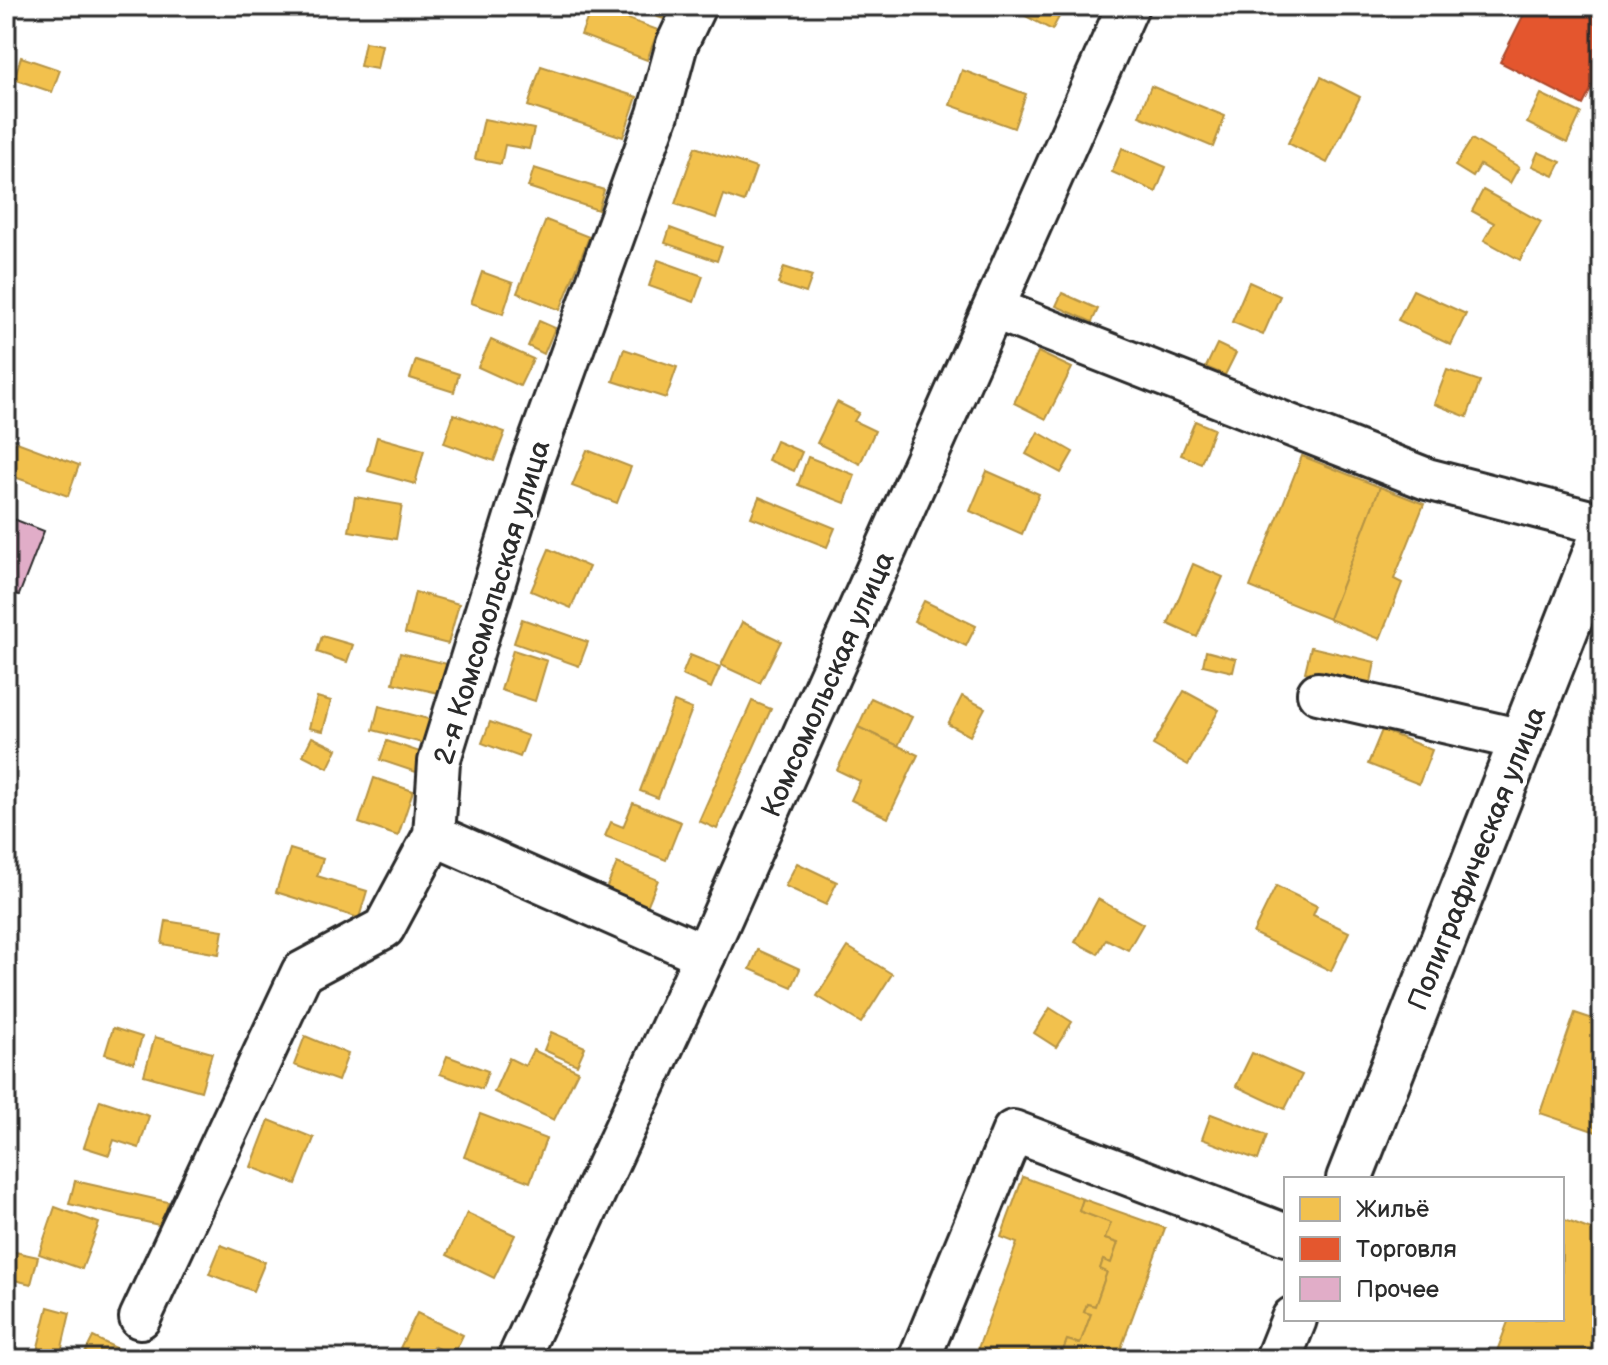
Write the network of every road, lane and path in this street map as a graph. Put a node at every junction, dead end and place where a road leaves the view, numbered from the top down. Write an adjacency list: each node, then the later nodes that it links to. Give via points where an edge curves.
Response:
1 (695, 6): 8 (street, 2-я Комсомольская улица, via 677,44 658,114 532,462 439,762)
2 (1128, 6): 3 (street, Комсомольская улица)
3 (995, 309): 4 (street, via 1427,479); 9 (street, Комсомольская улица)
4 (1602, 524)
5 (1602, 537): 7 (main road, Полиграфическая улица)
6 (1318, 693): 7 (street)
7 (1522, 740): 10 (main road, Полиграфическая улица)
8 (434, 835): 9 (street); 12 (street, 2-я Комсомольская улица, via 384,928 302,972)
9 (705, 955): 14 (street, Комсомольская улица)
10 (1350, 1177)
11 (1284, 1234): 15 (street, via 1013,1131)
12 (140, 1318)
13 (1293, 1321): 16 (main road)
14 (518, 1359)
15 (919, 1359)
16 (1278, 1359)

